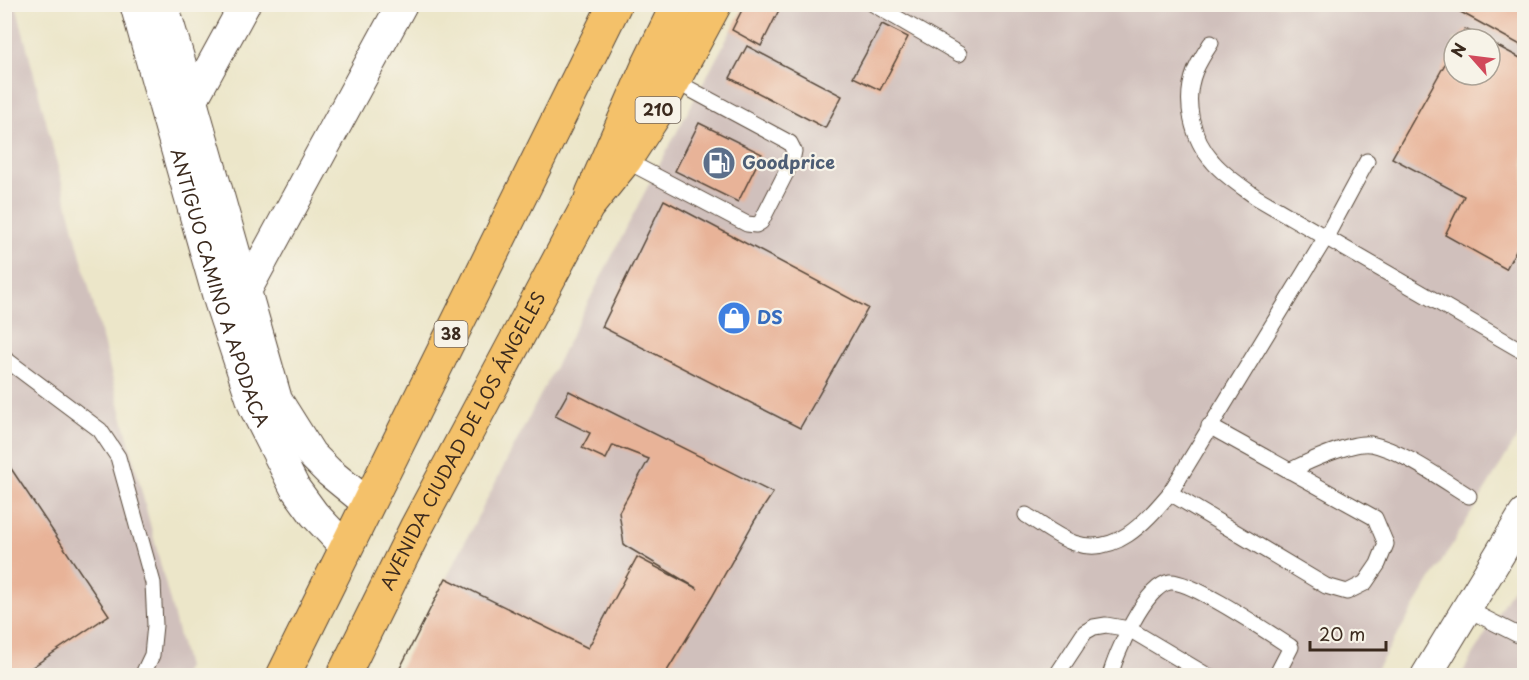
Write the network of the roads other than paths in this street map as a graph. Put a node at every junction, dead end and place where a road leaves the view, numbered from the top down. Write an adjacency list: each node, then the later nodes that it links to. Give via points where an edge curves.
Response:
1 (135, 4): 26 (street, ANTIGUO CAMINO A APODACA, via 219,302 254,407 294,488)
2 (163, 4): 12 (street, ANTIGUO CAMINO A APODACA)
3 (245, 4): 12 (street)
4 (402, 4): 16 (street)
5 (615, 4): 23 (main road, 38)
6 (678, 4): 11 (main road)
7 (715, 4): 11 (main road, 210)
8 (873, 4): 10 (lane)
9 (1211, 43): 15 (lane, via 1195,71 1190,92 1190,111 1201,146 1212,162 1249,192)
10 (959, 54)
11 (661, 75): 13 (main road, 210); 13 (lane, via 790,143 794,151 792,161 761,222 747,224)
12 (192, 102): 16 (street, ANTIGUO CAMINO A APODACA)
13 (618, 155): 32 (main road, AVENIDA CIUDAD DE LOS ÁNGELES / 210, via 416,528)
14 (1366, 161): 15 (lane)
15 (1326, 237): 17 (lane); 19 (lane)
16 (246, 291): 23 (street, ANTIGUO CAMINO A APODACA, via 277,400 293,429 329,472)
17 (1524, 350)
18 (4, 358): 31 (lane, via 100,430 118,458 153,583 152,655)
19 (1209, 426): 20 (lane); 21 (lane)
20 (1289, 471): 21 (lane, via 1375,518 1386,544 1365,583 1347,592 1326,586); 22 (lane, via 1326,454 1370,444 1397,454)
21 (1170, 493): 25 (lane, via 1131,532 1114,543 1092,547 1072,542)
22 (1469, 496)
23 (367, 503): 26 (main road, 38)
24 (1524, 514): 27 (street)
25 (1026, 515)
26 (345, 547): 30 (main road, 38)
27 (1467, 609): 29 (lane); 37 (street)
28 (1129, 629): 33 (lane, via 1106,625 1085,632); 34 (lane); 35 (lane); 36 (lane, via 1157,589 1167,582 1178,582 1291,647)
29 (1524, 638)
30 (282, 672)
31 (142, 675)
32 (343, 675)
33 (1056, 675)
34 (1110, 675)
35 (1208, 675)
36 (1276, 675)
37 (1426, 675)

